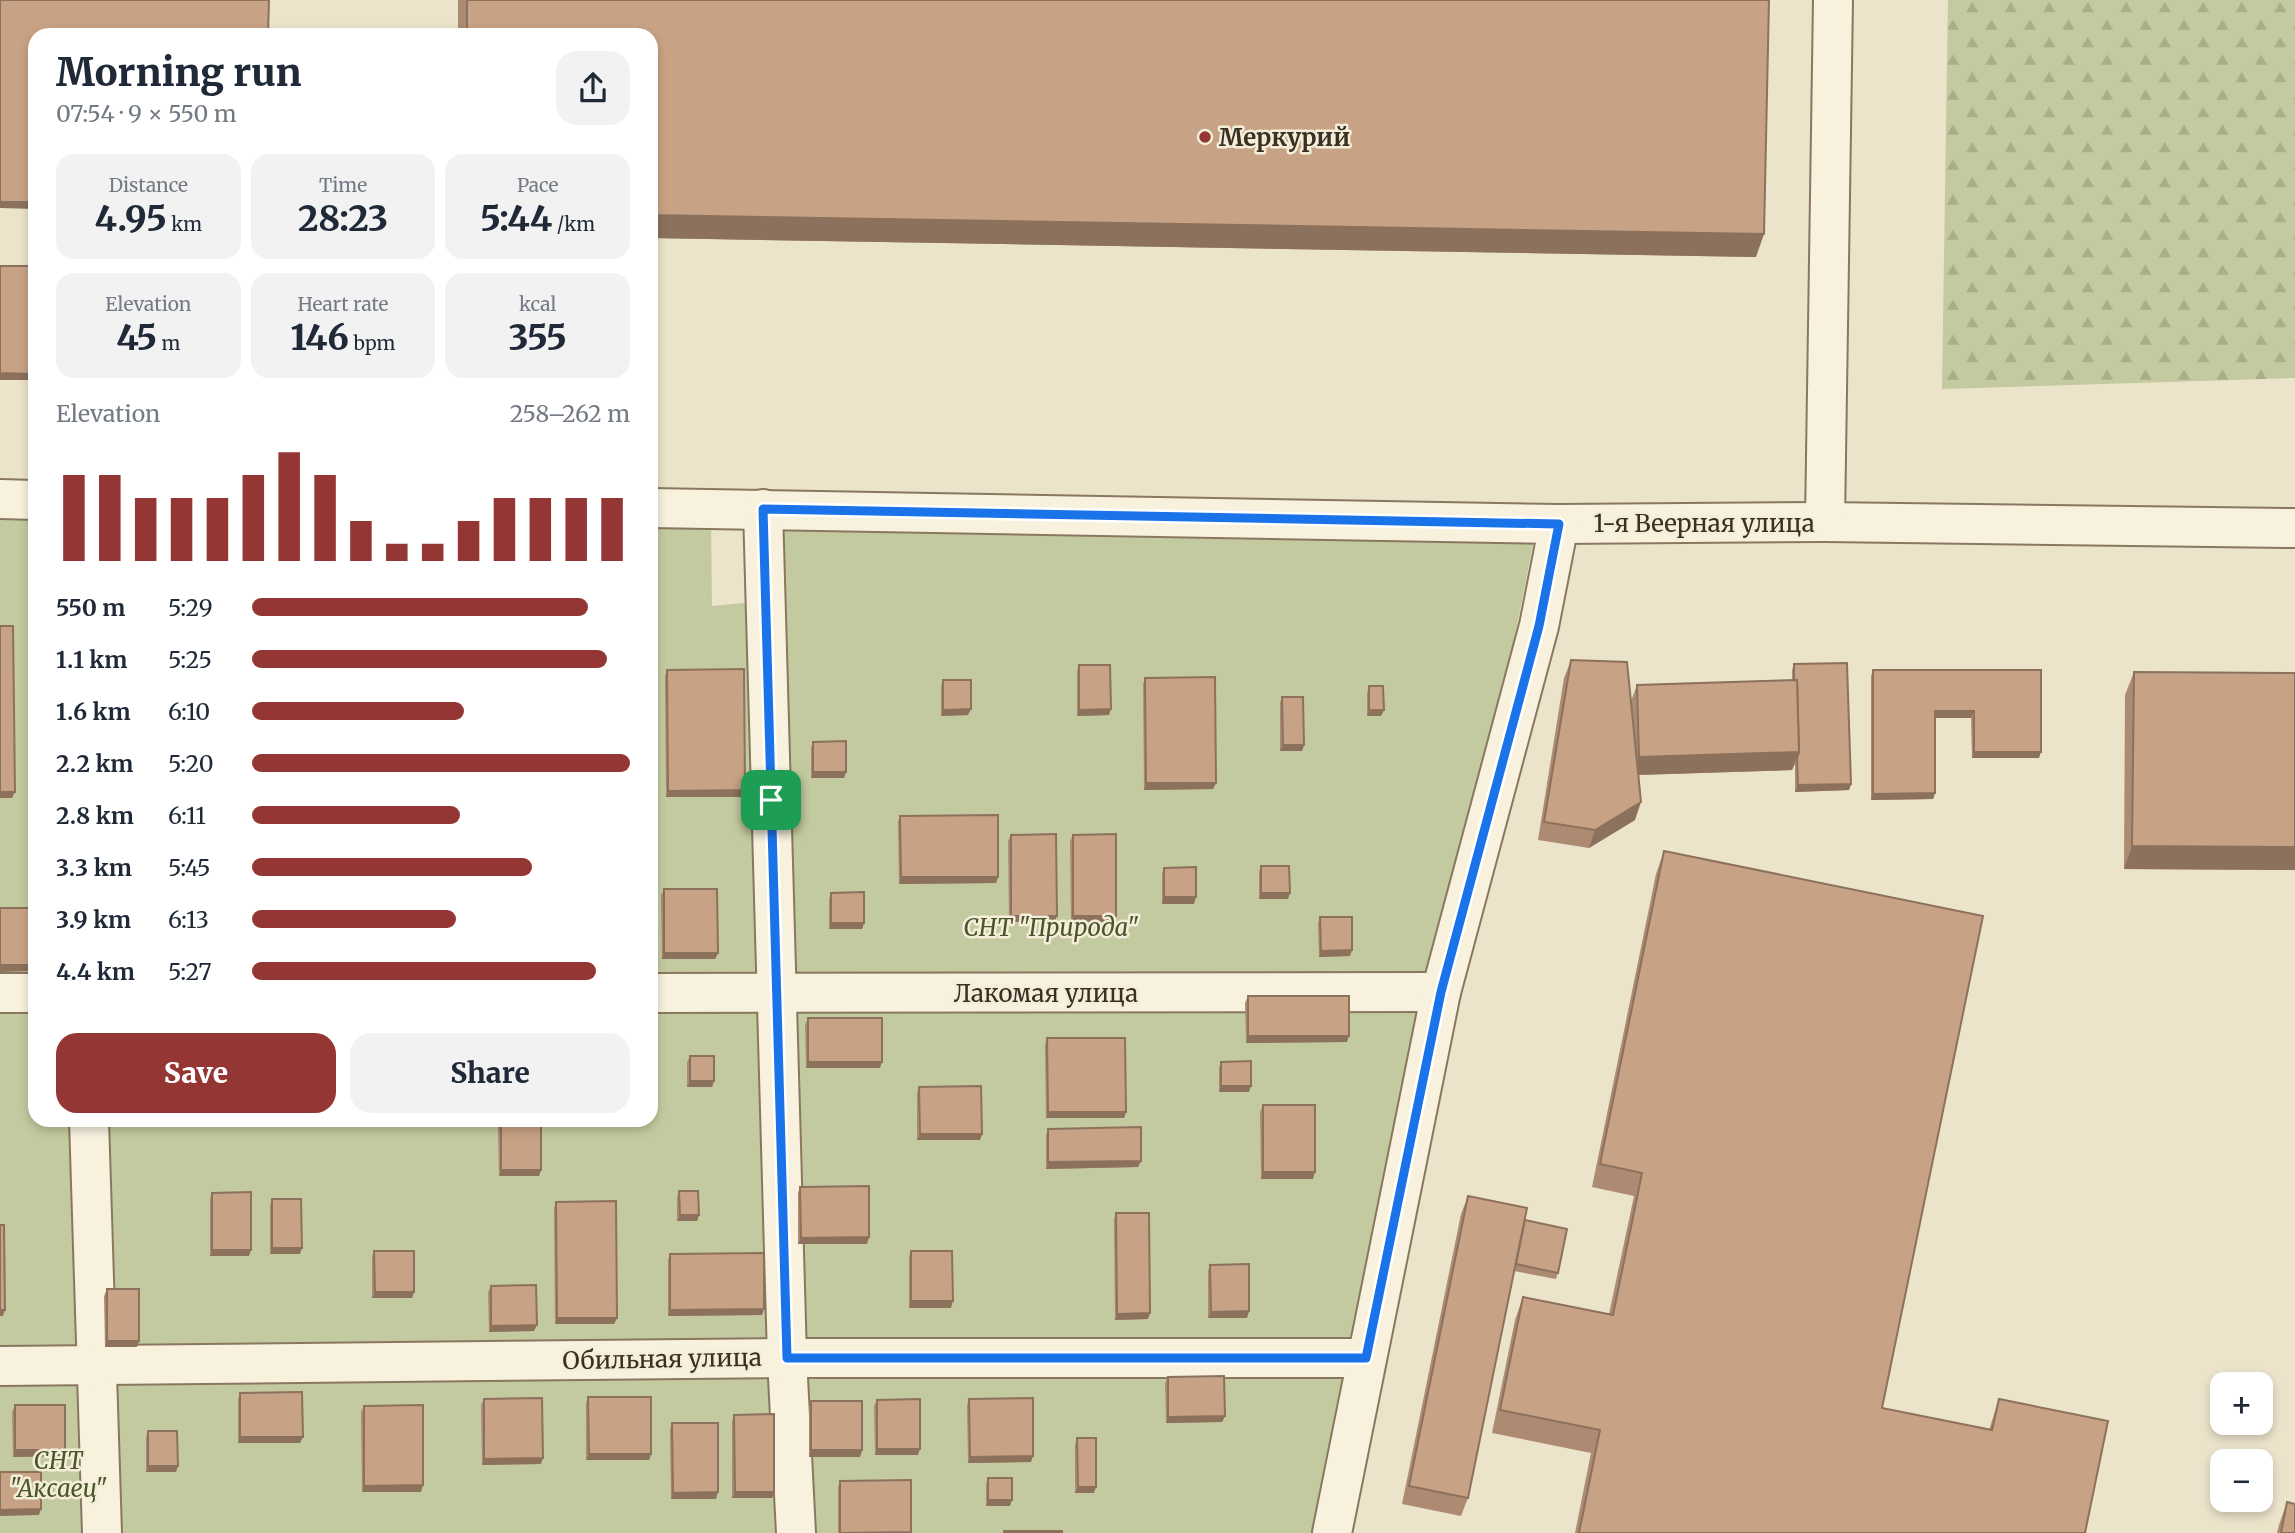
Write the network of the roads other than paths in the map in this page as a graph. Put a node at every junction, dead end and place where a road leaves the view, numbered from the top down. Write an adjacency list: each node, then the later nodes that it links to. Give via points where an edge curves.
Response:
1 (1833, 0): 6 (street)
2 (0, 499): 3 (street)
3 (28, 500)
4 (658, 508): 5 (street, 1-я Веерная улица)
5 (763, 509): 7 (street, 1-я Веерная улица); 13 (street)
6 (1825, 522): 7 (street, 1-я Веерная улица); 8 (street, 1-я Веерная улица)
7 (1559, 524): 9 (street, via 1539,626)
8 (2295, 528)
9 (1441, 992): 13 (street, Лакомая улица); 16 (street)
10 (0, 993): 11 (street)
11 (28, 993)
12 (658, 993): 13 (street, Лакомая улица)
13 (776, 993): 15 (street)
14 (89, 1127): 17 (street)
15 (787, 1358): 16 (street, Обильная улица); 17 (street, Обильная улица); 20 (street)
16 (1366, 1358): 21 (street)
17 (97, 1365): 18 (street, Обильная улица); 19 (street)
18 (0, 1366)
19 (103, 1533)
20 (796, 1533)
21 (1332, 1533)

